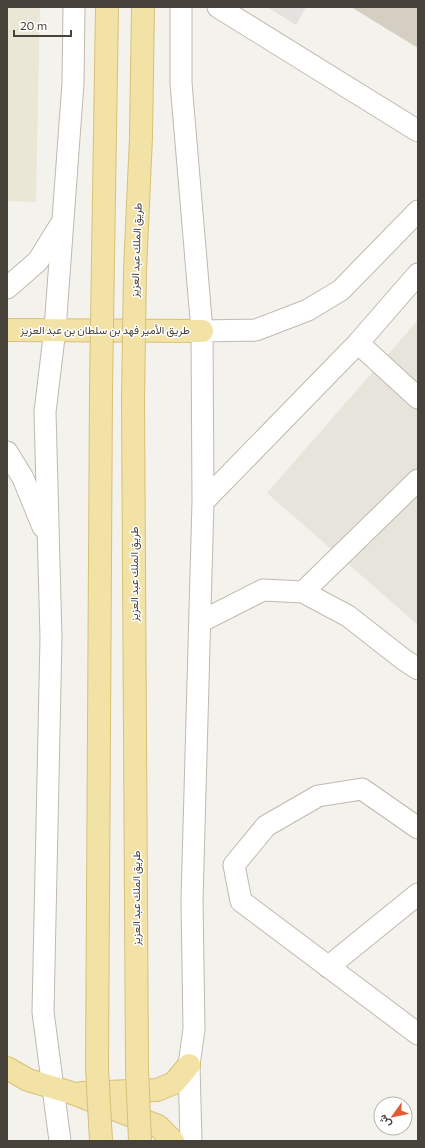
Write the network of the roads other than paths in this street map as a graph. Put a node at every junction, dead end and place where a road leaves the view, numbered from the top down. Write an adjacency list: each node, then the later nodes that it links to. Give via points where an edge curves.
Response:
1 (74, 7): 8 (street, via 73,83)
2 (107, 7): 32 (main road, bridge, via 101,389 98,1068)
3 (143, 7): 33 (main road, طريق الملك عبد العزيز, bridge, via 133,400 137,1069)
4 (181, 7): 13 (street, via 181,84)
5 (218, 7): 6 (street)
6 (418, 131)
7 (418, 211): 13 (street, via 341,290 308,310 256,330)
8 (63, 220): 10 (street, via 38,261); 11 (street)
9 (418, 274): 14 (street)
10 (7, 288)
11 (55, 329): 12 (main road, طريق الأمير فهد بن سلطان بن عبد العزيز); 13 (main road, طريق الأمير فهد بن سلطان بن عبد العزيز); 19 (street, via 45,412)
12 (7, 330)
13 (202, 331): 18 (street)
14 (358, 342): 15 (street); 18 (street)
15 (418, 398)
16 (7, 452): 19 (street, via 23,478)
17 (418, 480): 20 (street)
18 (203, 502): 21 (street)
19 (48, 541): 29 (street, via 51,638 43,1012)
20 (303, 592): 21 (street, via 263,590); 22 (street, via 348,616)
21 (200, 622): 27 (street, via 192,900 194,1029)
22 (418, 669)
23 (418, 828): 25 (street, via 362,789 318,796 266,826 234,865 241,901)
24 (418, 894): 25 (street)
25 (328, 967): 26 (street)
26 (418, 1034)
27 (189, 1065): 30 (main road, via 174,1083 157,1090); 35 (street)
28 (7, 1068): 29 (main road, via 28,1080)
29 (53, 1088): 30 (main road); 31 (street)
30 (75, 1094): 34 (main road, via 158,1126)
31 (60, 1141)
32 (101, 1141)
33 (140, 1141)
34 (173, 1141)
35 (191, 1141)

